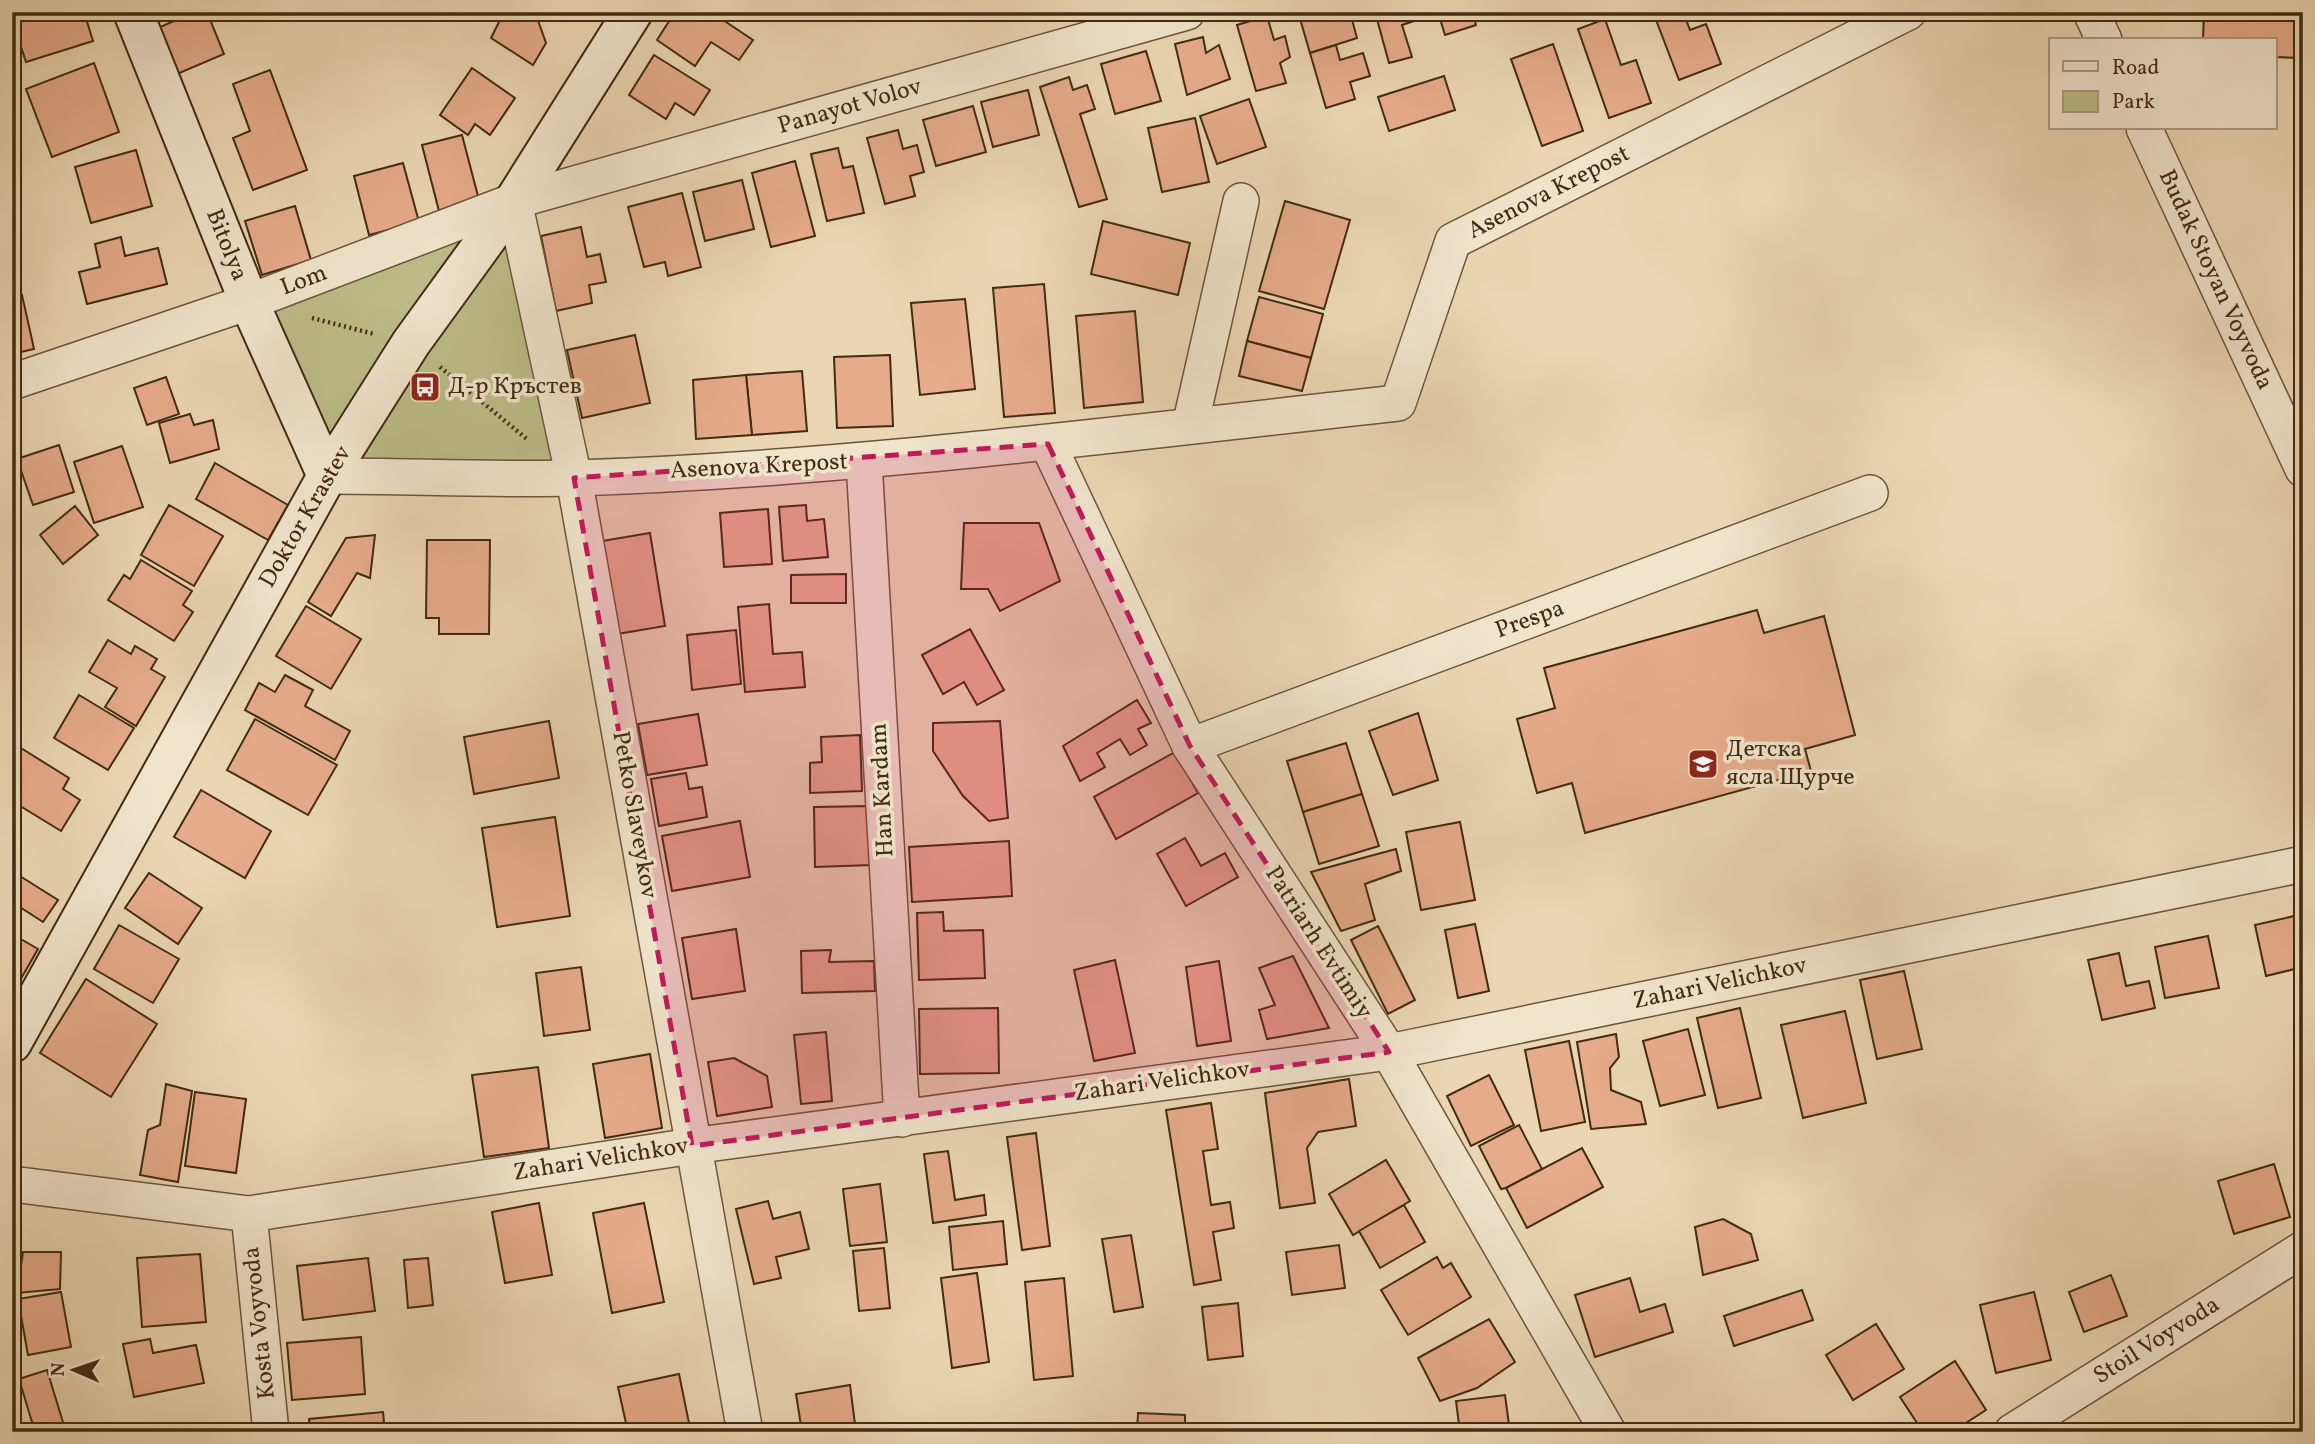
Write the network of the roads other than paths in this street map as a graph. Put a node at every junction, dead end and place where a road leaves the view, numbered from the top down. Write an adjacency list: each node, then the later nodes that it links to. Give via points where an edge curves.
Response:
1 (133, 12): 10 (street, Bitolya)
2 (633, 12): 8 (street, Doktor Krastev)
3 (1186, 12): 8 (street, Panayot Volov)
4 (1908, 12): 12 (street, Asenova Krepost, via 1453,242 1398,403)
5 (2091, 12): 6 (street)
6 (2103, 38)
7 (2145, 130): 15 (street, Budak Stoyan Voyvoda)
8 (514, 201): 10 (street, Lom); 16 (street, Doktor Krastev, via 411,343); 17 (street, Petko Slaveykov)
9 (1241, 201): 12 (street)
10 (249, 302): 11 (street, Lom); 16 (street, Bitolya)
11 (12, 382)
12 (1190, 426): 13 (street, Asenova Krepost)
13 (1048, 444): 14 (street, Asenova Krepost); 19 (street, Patriarh Evtimiy)
14 (864, 461): 17 (street, Asenova Krepost); 23 (street, Han Kardam)
15 (2303, 470)
16 (327, 476): 17 (street, Asenova Krepost); 21 (street, Doktor Krastev)
17 (574, 478): 24 (street, Petko Slaveykov)
18 (1870, 493): 19 (street, Prespa)
19 (1190, 746): 22 (street, Patriarh Evtimiy)
20 (2303, 864): 22 (street, Zahari Velichkov)
21 (18, 1023)
22 (1389, 1052): 23 (street, Zahari Velichkov); 30 (street, Patriarh Evtimiy)
23 (902, 1119): 24 (street, Zahari Velichkov)
24 (692, 1146): 26 (street, Zahari Velichkov); 29 (street, Petko Slaveykov)
25 (12, 1184): 26 (street, Zahari Velichkov)
26 (249, 1214): 28 (street, Kosta Voyvoda)
27 (2303, 1249): 31 (street, Stoil Voyvoda)
28 (271, 1432)
29 (745, 1432)
30 (1608, 1432)
31 (2012, 1432)

